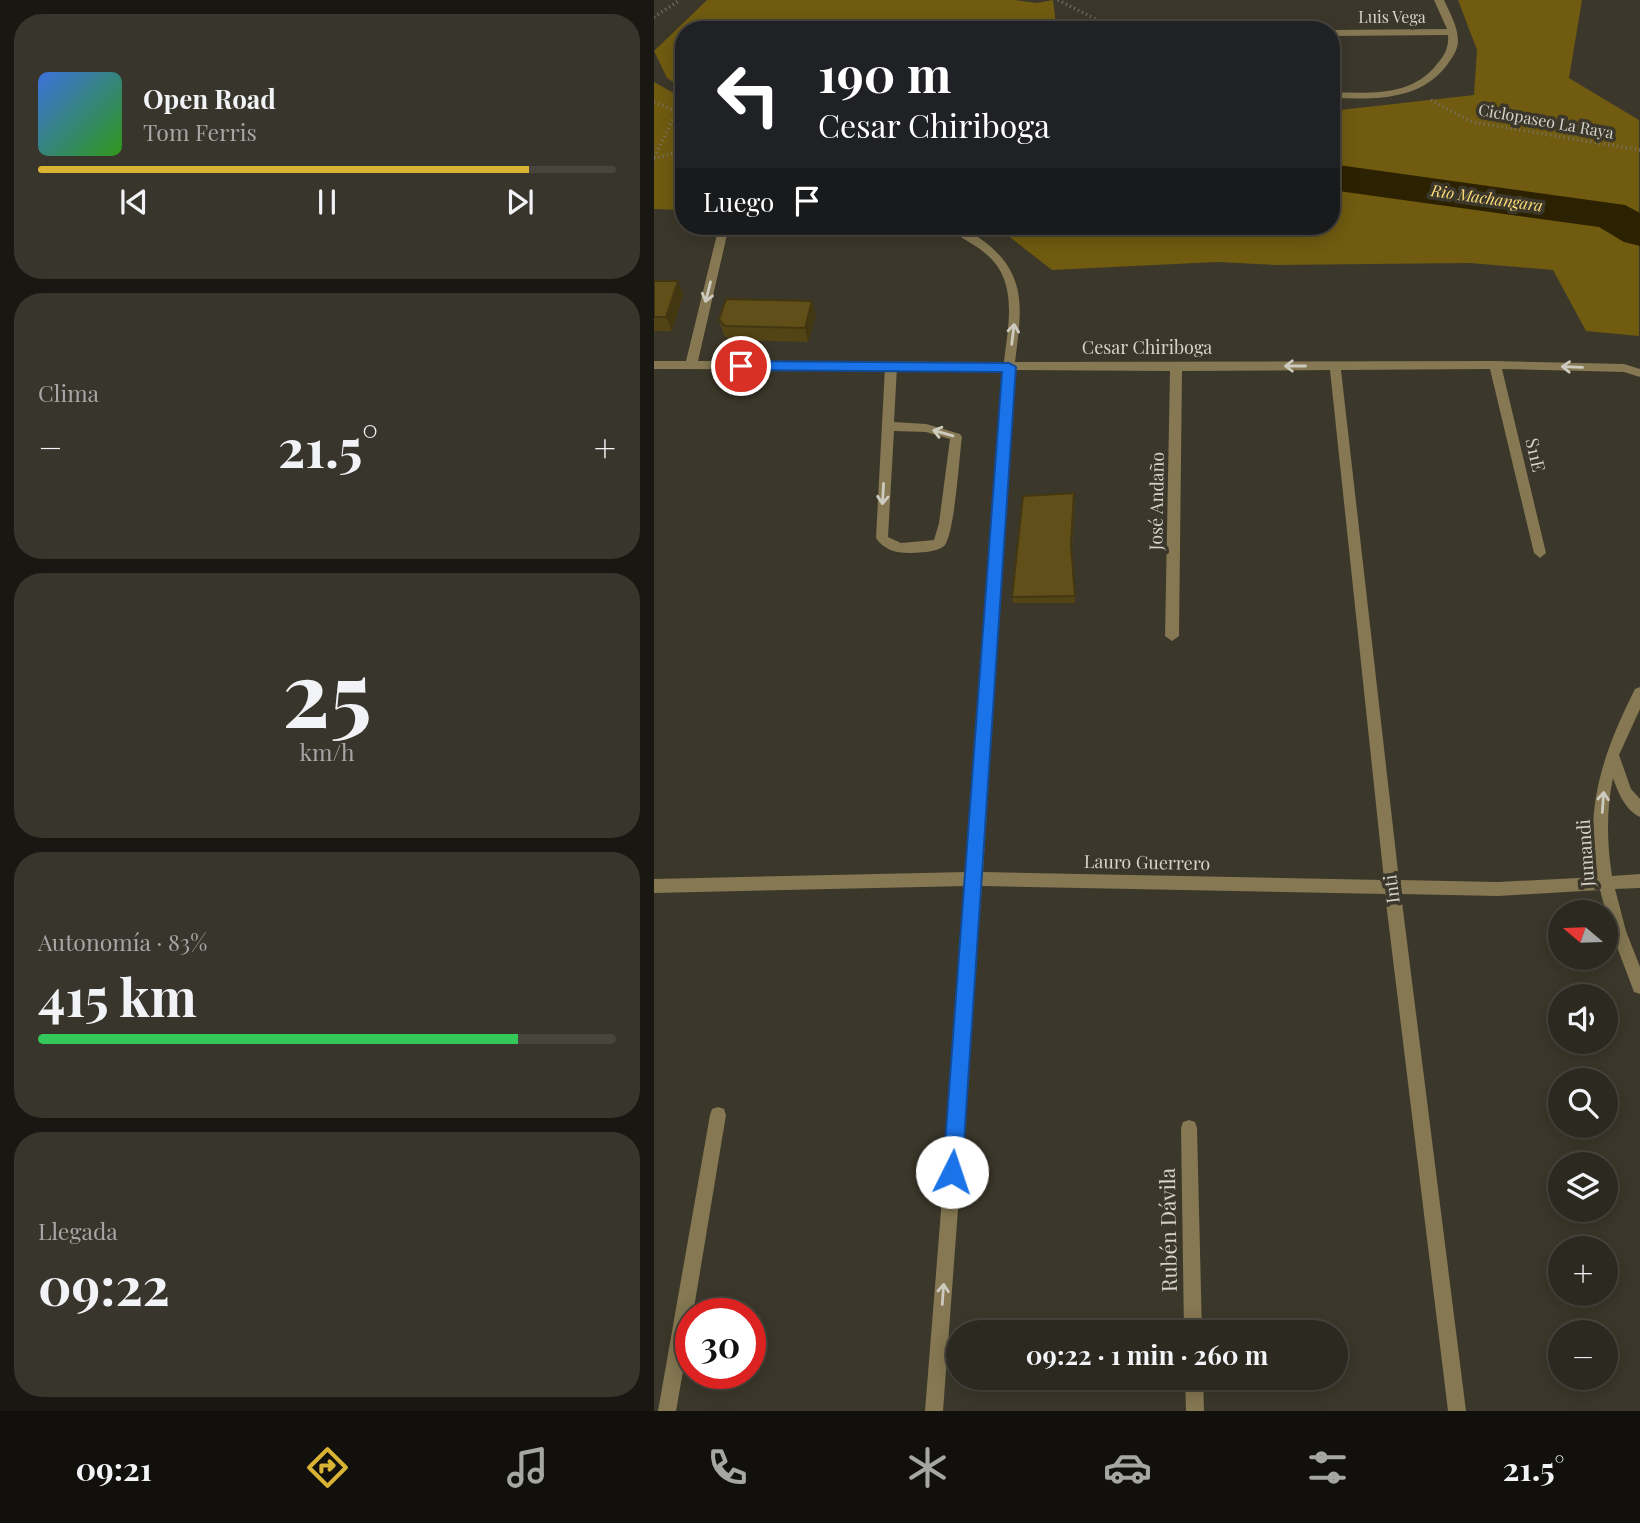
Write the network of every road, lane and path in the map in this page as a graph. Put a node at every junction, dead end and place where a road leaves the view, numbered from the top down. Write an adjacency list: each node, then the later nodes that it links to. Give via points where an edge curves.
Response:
1 (680, 0): 4 (path)
2 (1058, 0): 5 (path)
3 (1439, 0): 6 (street)
4 (654, 17)
5 (1099, 21)
6 (1452, 32): 7 (street, Luis Vega); 8 (street, via 1453,47 1440,69)
7 (1340, 33)
8 (1413, 89): 9 (street, via 1391,95); 13 (path, Ciclopaseo La Raya, via 1472,122)
9 (1340, 96)
10 (654, 102): 11 (path)
11 (675, 110)
12 (675, 115): 15 (path)
13 (1639, 150)
14 (675, 152): 15 (path)
15 (654, 158)
16 (722, 235): 19 (street, one-way to 19)
17 (969, 235): 23 (street, one-way to 17, via 1014,285 993,251)
18 (654, 365): 19 (street, Cesar Chiriboga)
19 (691, 365): 22 (street, Cesar Chiriboga)
20 (1495, 365): 21 (street, Cesar Chiriboga); 25 (street, Cesar Chiriboga, one-way to 20); 27 (street, S11E)
21 (1335, 366): 24 (street, Cesar Chiriboga, one-way to 24); 36 (street, Inti)
22 (891, 367): 23 (street, Cesar Chiriboga); 26 (street)
23 (1009, 367): 24 (street, Cesar Chiriboga); 32 (street)
24 (1176, 367): 28 (street, José Andaño)
25 (1639, 373)
26 (889, 426): 26 (street, one-way to 26, via 882,538 898,548 939,544 956,437 926,428)
27 (1540, 553)
28 (1172, 636)
29 (1639, 692): 30 (street)
30 (1612, 753): 31 (street, via 1625,792); 34 (street, Jumandi, one-way to 30, via 1601,837)
31 (1639, 811)
32 (975, 880): 35 (street, Lauro Guerrero); 36 (street, Lauro Guerrero); 43 (street, one-way to 32)
33 (1639, 881): 34 (street, Lauro Guerrero)
34 (1605, 883): 36 (street, Lauro Guerrero, via 1498,889); 37 (street, Jumandi, via 1623,951)
35 (654, 886)
36 (1392, 887): 45 (street, Inti)
37 (1639, 987)
38 (718, 1115): 42 (street)
39 (1190, 1128): 40 (street, Rubén Dávila)
40 (1193, 1320)
41 (1194, 1390): 44 (street)
42 (667, 1411)
43 (934, 1411)
44 (1195, 1411)
45 (1457, 1411)

